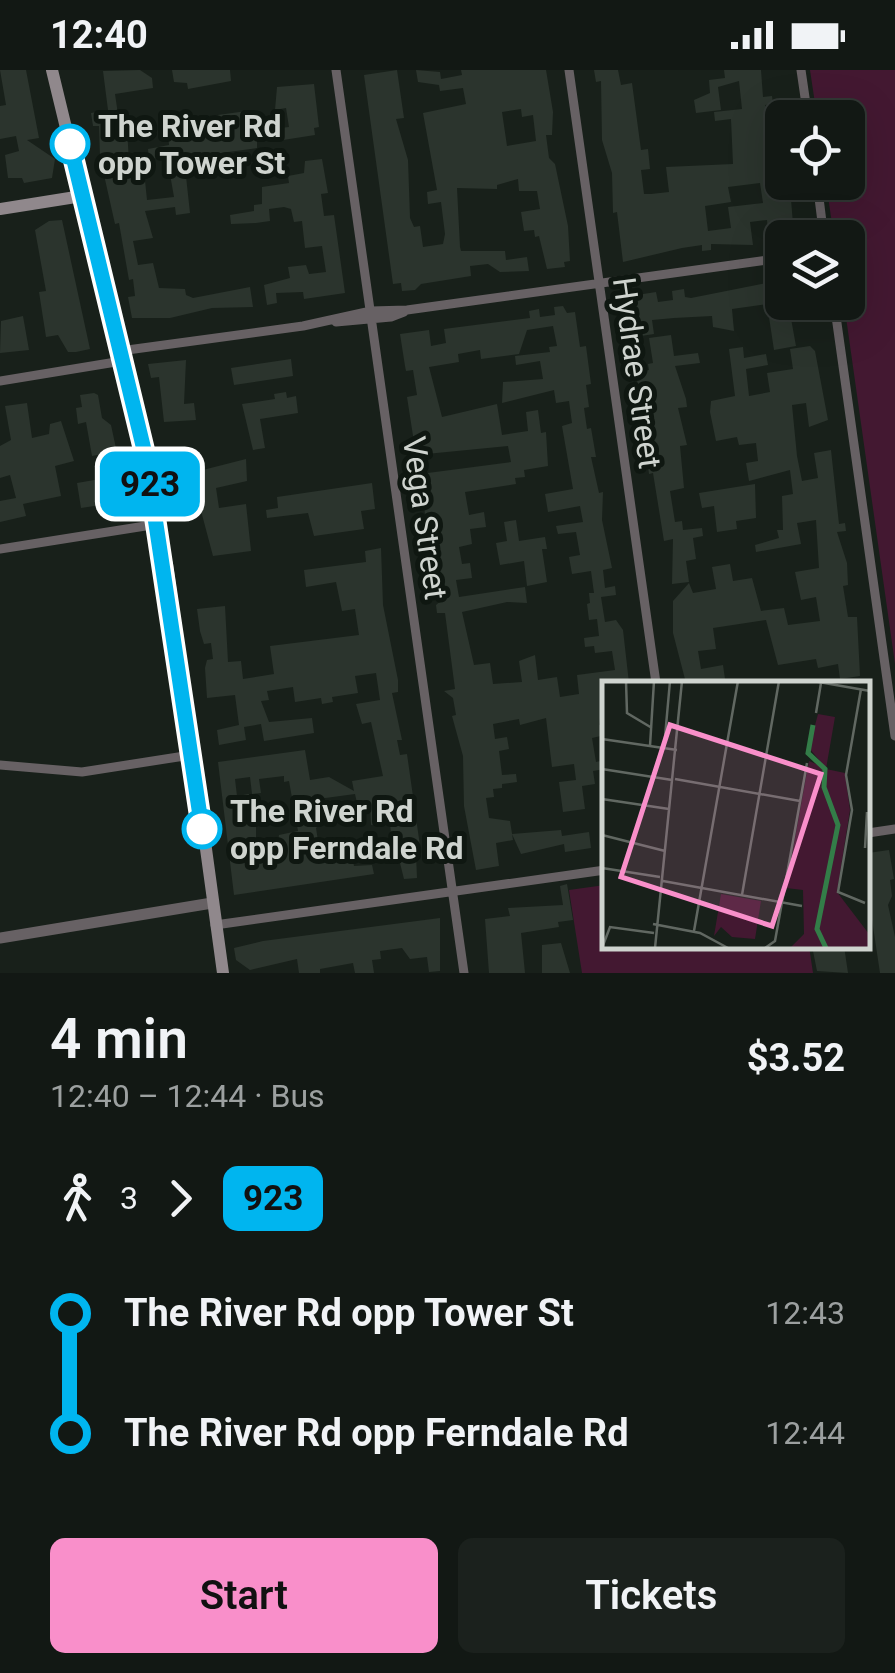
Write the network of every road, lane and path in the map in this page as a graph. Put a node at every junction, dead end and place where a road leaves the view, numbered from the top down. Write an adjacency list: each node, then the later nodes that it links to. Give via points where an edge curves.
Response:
1 (52, 70): 6 (main road)
2 (336, 70): 10 (street, Vega Street)
3 (569, 70): 9 (street, Hydrae Street)
4 (801, 70): 5 (street)
5 (805, 100)
6 (82, 196): 7 (main road); 12 (main road)
7 (0, 209)
8 (765, 260): 9 (street)
9 (599, 284): 10 (street); 16 (street, Hydrae Street)
10 (371, 315): 12 (street); 23 (street, Vega Street)
11 (837, 320): 17 (street)
12 (121, 356): 13 (street); 14 (main road)
13 (0, 380)
14 (158, 524): 15 (street); 18 (main road)
15 (0, 549)
16 (656, 681)
17 (895, 736)
18 (192, 755): 19 (street, via 82,772); 24 (main road)
19 (0, 765)
20 (895, 829): 21 (street)
21 (870, 833)
22 (602, 870): 23 (street)
23 (453, 892): 25 (street); 28 (street, Vega Street)
24 (212, 903): 25 (main road); 26 (street)
25 (215, 925): 27 (main road)
26 (0, 938)
27 (223, 973)
28 (464, 973)

